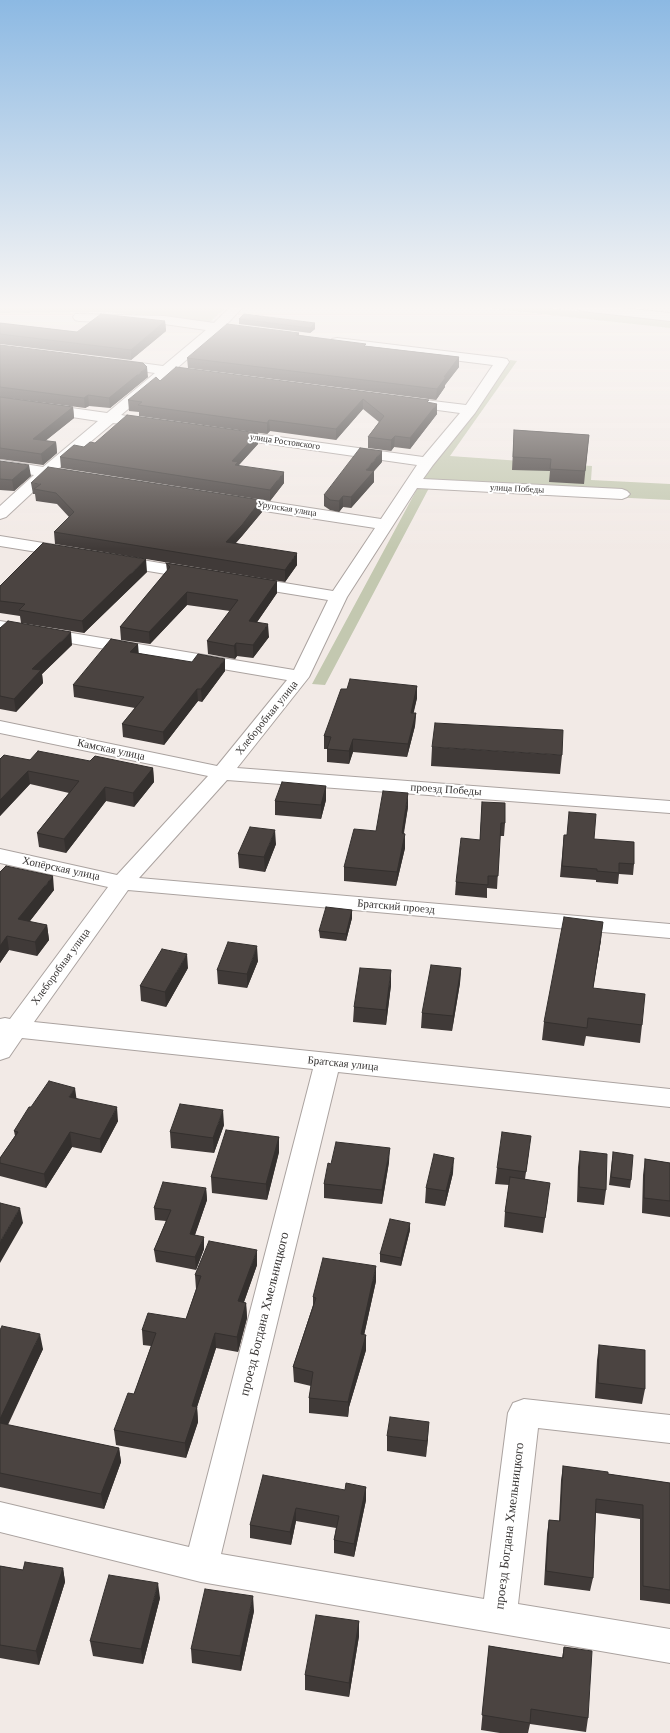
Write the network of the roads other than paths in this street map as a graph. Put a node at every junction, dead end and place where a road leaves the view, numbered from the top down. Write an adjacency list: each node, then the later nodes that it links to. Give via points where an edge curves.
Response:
1 (144, 388): 6 (street)
2 (485, 388): 5 (street, Хлеборобная улица)
3 (392, 400): 5 (street)
4 (0, 402): 6 (street)
5 (470, 410): 9 (street, Хлеборобная улица)
6 (108, 418): 7 (street); 11 (street)
7 (163, 425)
8 (217, 433): 9 (street, улица Ростовского)
9 (427, 462): 13 (street, Хлеборобная улица)
10 (0, 465): 11 (street)
11 (46, 472): 12 (street); 16 (street)
12 (85, 478)
13 (413, 483): 14 (street, улица Победы); 17 (street, Хлеборобная улица)
14 (622, 494)
15 (219, 499): 17 (street, Урупская улица)
16 (0, 514)
17 (385, 525): 21 (street, Хлеборобная улица)
18 (0, 541): 19 (street)
19 (212, 576)
20 (236, 580): 21 (street)
21 (338, 597): 23 (street, Хлеборобная улица)
22 (0, 626): 23 (street)
23 (300, 677): 25 (street, Хлеборобная улица)
24 (0, 727): 25 (street, Камская улица)
25 (222, 773): 26 (street, проезд Победы); 28 (street, Хлеборобная улица)
26 (670, 807)
27 (0, 856): 28 (street, Хопёрская улица)
28 (122, 883): 29 (street, Братский проезд); 30 (street, Хлеборобная улица)
29 (670, 931)
30 (8, 1027): 31 (street, Хлеборобная улица); 32 (street, Братская улица)
31 (0, 1051)
32 (328, 1062): 33 (street, Братская улица); 36 (street, проезд Богдана Хмельницкого)
33 (670, 1098)
34 (670, 1429): 37 (street, проезд Богдана Хмельницкого, via 524,1413)
35 (0, 1517): 36 (street, проезд Богдана Хмельницкого)
36 (201, 1566): 37 (street, проезд Богдана Хмельницкого)
37 (499, 1618): 38 (street, проезд Богдана Хмельницкого)
38 (670, 1646)

